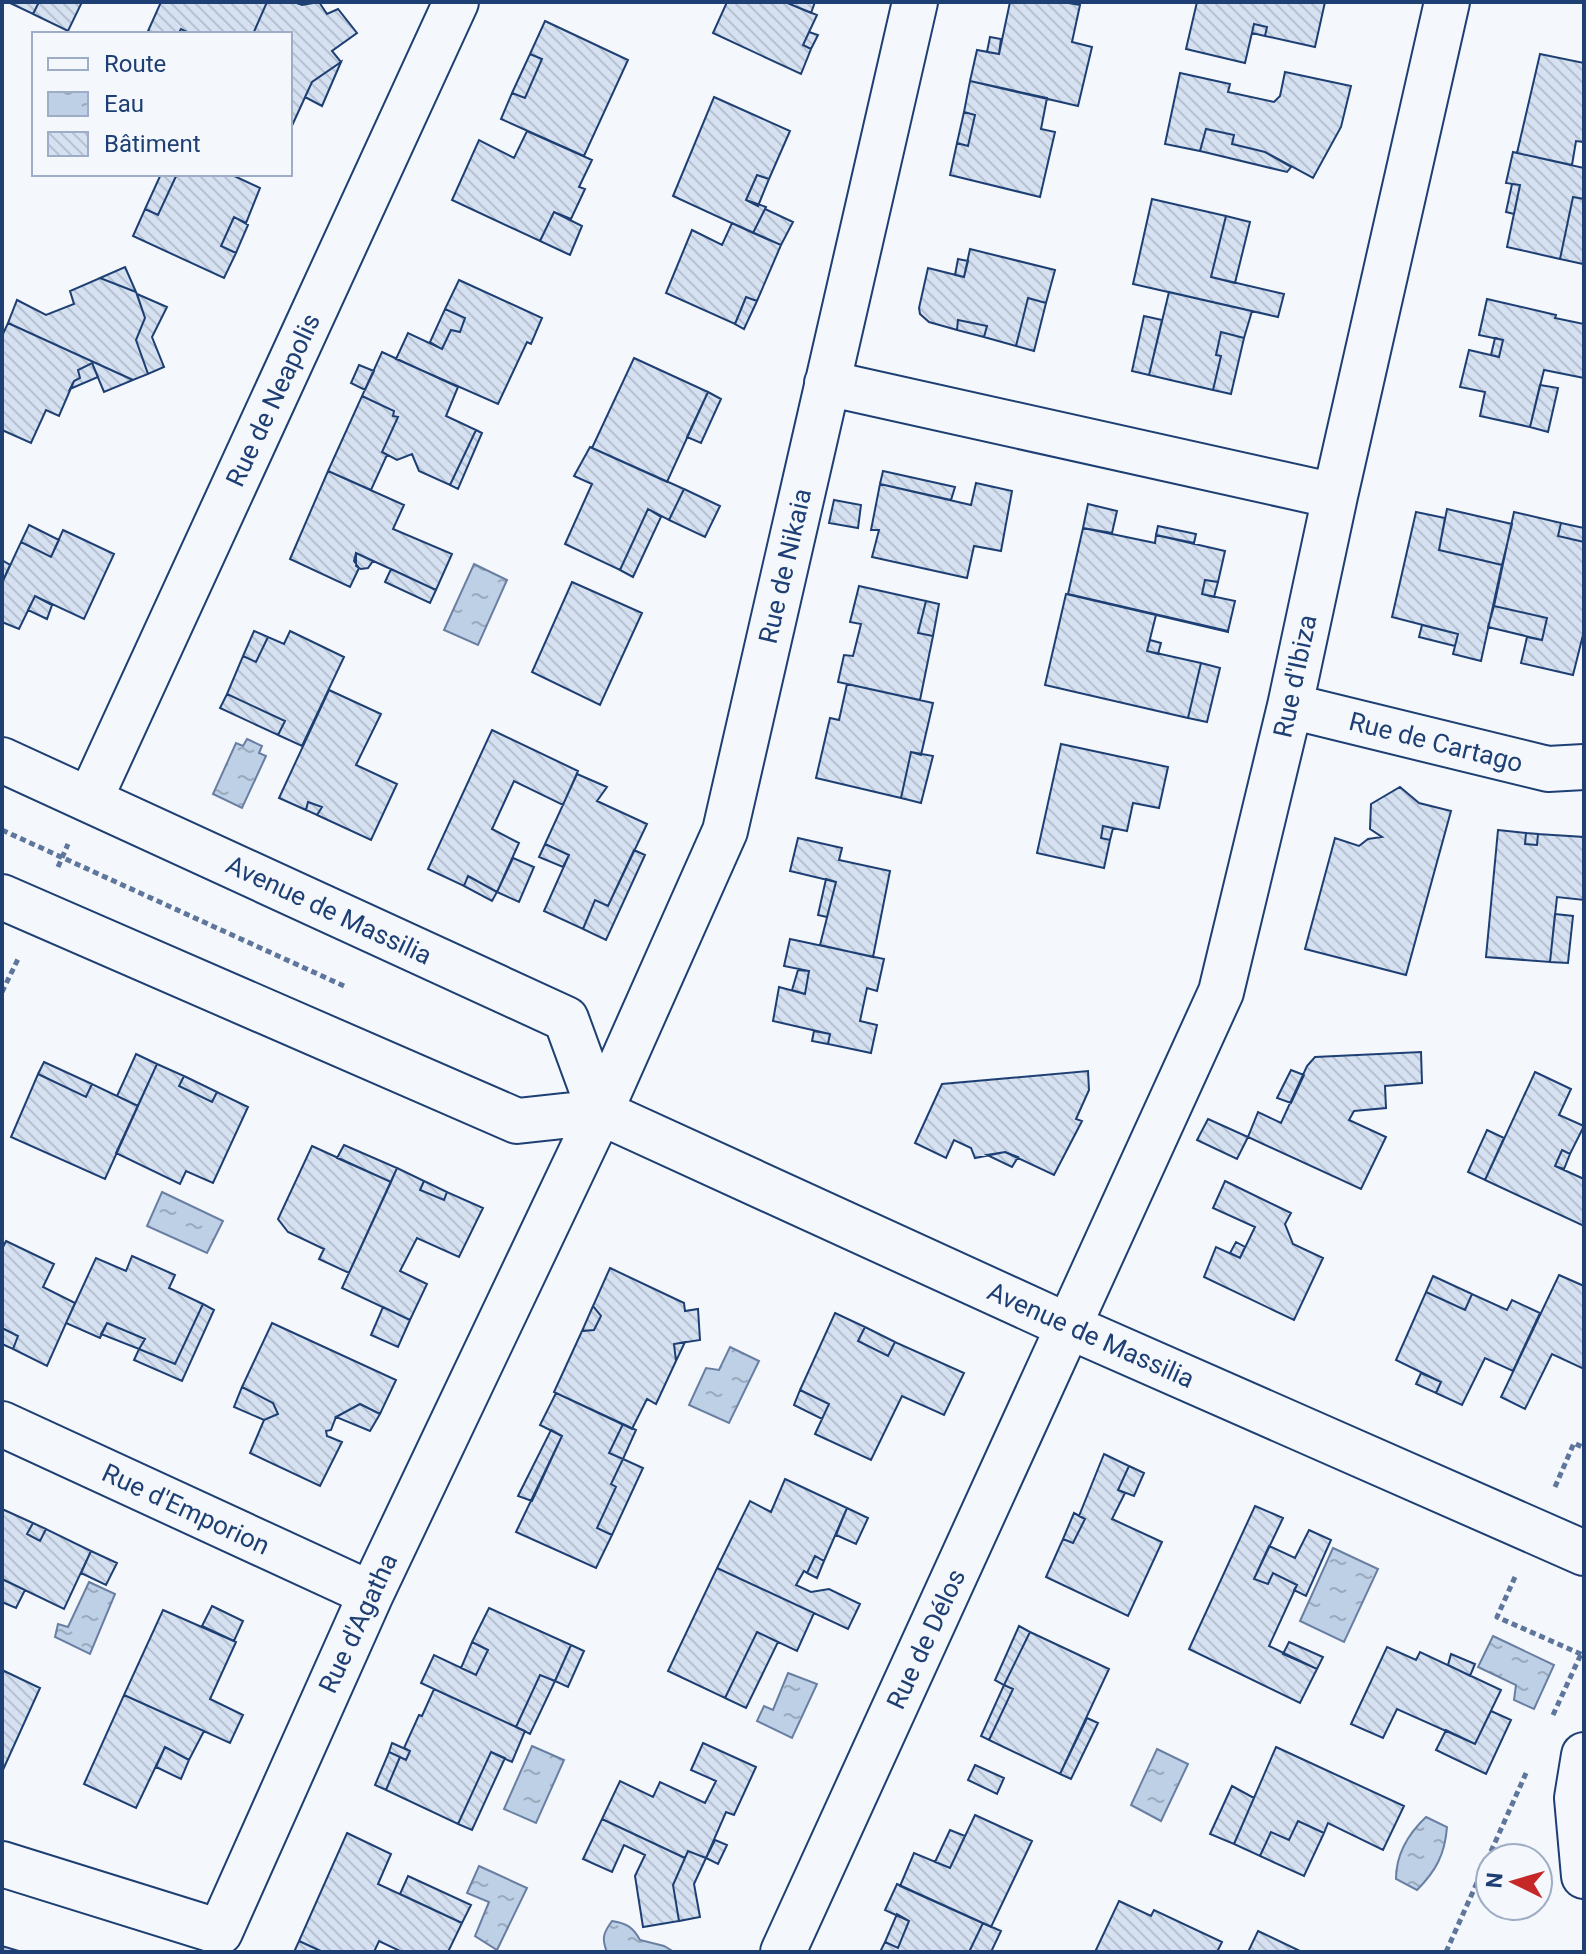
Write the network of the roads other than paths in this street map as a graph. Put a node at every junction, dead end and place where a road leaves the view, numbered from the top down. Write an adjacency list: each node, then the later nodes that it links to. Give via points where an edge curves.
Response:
1 (456, 2): 9 (street, Rue de Neapolis)
2 (915, 2): 4 (street, Rue de Nikaia)
3 (1447, 2): 5 (street, Rue d'Ibiza)
4 (827, 383): 5 (street); 11 (street, Rue de Nikaia, via 725,831)
5 (1335, 496): 6 (street, Rue d'Ibiza)
6 (1290, 706): 8 (street, Rue de Cartago, via 1548,769); 12 (street, Rue d'Ibiza, via 1221,992)
7 (2, 760): 9 (street, Avenue de Massilia)
8 (1584, 767)
9 (90, 799): 11 (street, Avenue de Massilia, via 566,1019)
10 (2, 897): 11 (street, via 517,1121)
11 (600, 1112): 12 (street, Avenue de Massilia); 15 (street, Rue d'Agatha)
12 (1068, 1326): 14 (street, Avenue de Massilia); 19 (street, Rue de Délos)
13 (2, 1424): 15 (street, Rue d'Emporion)
14 (1584, 1553)
15 (371, 1594): 17 (street, Rue d'Agatha, via 220,1932)
16 (1584, 1755): 18 (street, via 1577,1798)
17 (2, 1864)
18 (1584, 1876)
19 (783, 1952)

